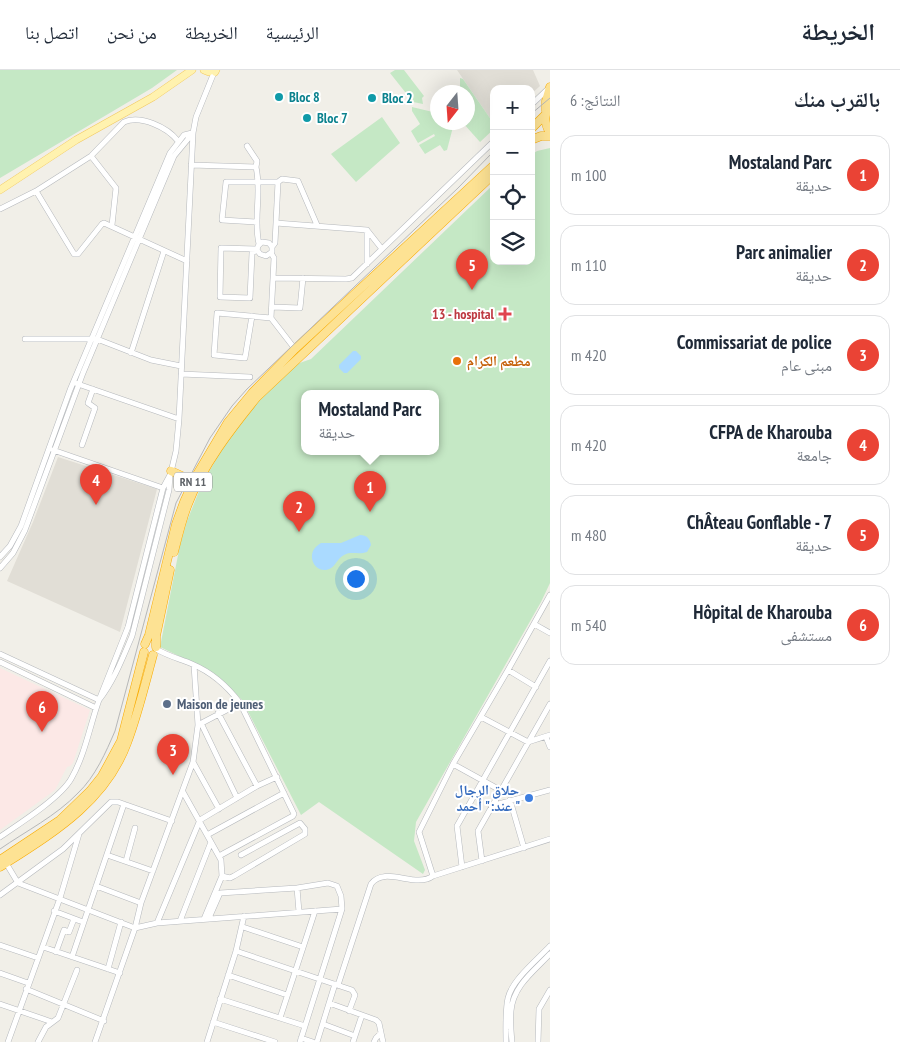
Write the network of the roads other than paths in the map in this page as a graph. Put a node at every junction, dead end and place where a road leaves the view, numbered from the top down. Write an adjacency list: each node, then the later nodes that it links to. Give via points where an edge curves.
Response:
1 (186, 70): 5 (main road)
2 (192, 70): 5 (main road)
3 (211, 71): 8 (street)
4 (550, 86): 6 (highway)
5 (145, 101): 21 (main road, via 76,140)
6 (545, 106): 7 (highway); 9 (highway)
7 (535, 122)
8 (193, 133): 11 (street); 15 (street); 29 (street, via 174,156)
9 (550, 135): 10 (highway)
10 (535, 139)
11 (178, 141): 14 (street, via 172,134 144,121 129,120); 29 (street, via 170,153)
12 (490, 145): 31 (street)
13 (247, 146): 16 (street, via 257,161)
14 (92, 156): 22 (street); 26 (street, via 116,188)
15 (191, 165): 16 (street); 34 (street)
16 (256, 167): 19 (street)
17 (490, 169): 43 (highway, RN 11)
18 (493, 175): 63 (highway, RN 11, via 256,397 234,426 189,503 170,568)
19 (259, 181): 20 (street); 24 (street); 24 (street, via 226,182 222,220)
20 (278, 182): 25 (street); 27 (street, via 282,179 298,181)
21 (0, 190)
22 (36, 191): 23 (street); 26 (street, via 74,254 78,254 102,224)
23 (0, 208)
24 (257, 222): 30 (street)
25 (276, 222): 27 (street); 32 (street)
26 (112, 225): 29 (street)
27 (317, 225): 28 (street)
28 (367, 230): 31 (street); 35 (street)
29 (136, 238): 33 (street); 42 (street)
30 (258, 248): 30 (street, via 222,248 220,297 250,298 252,253); 32 (street, via 266,242); 32 (street, via 264,256)
31 (382, 249): 35 (street)
32 (272, 250): 36 (street)
33 (164, 251): 34 (street); 44 (street)
34 (188, 261): 45 (street)
35 (367, 264): 37 (street, via 356,275 346,279)
36 (273, 278): 37 (street); 38 (street)
37 (303, 278): 38 (street, via 300,308)
38 (272, 308): 40 (street)
39 (252, 316): 39 (street, via 217,313 214,354 245,358); 40 (street)
40 (271, 318): 43 (street)
41 (24, 339): 42 (street)
42 (94, 339): 44 (street); 48 (street)
43 (295, 349): 54 (highway, RN 11, via 228,422)
44 (131, 353): 45 (street)
45 (181, 366): 46 (street)
46 (181, 374): 47 (street); 50 (street)
47 (250, 377)
48 (76, 383): 49 (street); 52 (street)
49 (93, 389): 50 (street); 51 (street, via 88,403 95,408)
50 (179, 419): 53 (street)
51 (82, 445)
52 (52, 449): 55 (street); 56 (street, via 21,526); 57 (street, via 22,536)
53 (171, 473): 54 (highway); 55 (street); 72 (street, via 132,636)
54 (194, 481): 62 (highway, RN 11, via 176,524)
55 (163, 488): 72 (street, via 128,627)
56 (0, 557)
57 (0, 568)
58 (550, 595): 59 (street)
59 (548, 602): 60 (street)
60 (534, 624): 61 (street); 69 (street)
61 (550, 633)
62 (144, 648): 63 (highway, via 147,655); 63 (highway, via 151,642); 113 (highway, RN 11, via 121,741 102,776 60,820)
63 (155, 651): 67 (street); 113 (highway, RN 11, via 127,743 108,780 63,825)
64 (0, 654): 68 (street)
65 (550, 661): 71 (street)
66 (0, 662): 70 (street)
67 (194, 665): 73 (street, via 221,682); 78 (street)
68 (30, 667): 70 (street); 72 (street)
69 (508, 670): 71 (street); 77 (street)
70 (26, 674): 75 (street)
71 (536, 687): 79 (street)
72 (99, 700): 75 (street)
73 (240, 703): 76 (street); 85 (street)
74 (550, 704): 81 (street)
75 (96, 708): 102 (street, via 79,760 66,785)
76 (218, 714): 78 (street); 87 (street)
77 (481, 717): 79 (street); 84 (street)
78 (199, 724): 83 (street); 92 (street)
79 (510, 733): 81 (street); 86 (street)
80 (548, 736): 81 (street); 82 (street)
81 (528, 742): 88 (street)
82 (550, 747)
83 (194, 762): 90 (street); 96 (street)
84 (453, 764): 86 (street); 117 (street, via 419,832)
85 (277, 777): 87 (street); 91 (street)
86 (482, 780): 88 (street); 114 (street, via 457,826)
87 (257, 786): 92 (street)
88 (500, 790): 95 (street)
89 (550, 790): 93 (street)
90 (183, 792): 97 (street); 98 (street)
91 (284, 793): 101 (street); 109 (street, via 293,816)
92 (237, 798): 96 (street)
93 (510, 800): 95 (street); 105 (street)
94 (124, 804): 98 (street); 100 (street, via 110,803); 107 (street)
95 (491, 806): 111 (street, via 478,831)
96 (219, 809): 97 (street)
97 (200, 820): 101 (street); 134 (street)
98 (172, 821): 115 (street)
99 (135, 828): 112 (street)
100 (79, 834): 106 (street); 110 (street)
101 (207, 835): 104 (street)
102 (0, 837)
103 (550, 839): 105 (street)
104 (211, 842): 109 (street); 131 (street)
105 (524, 848): 111 (street)
106 (63, 849): 110 (street); 118 (street)
107 (107, 855): 112 (street); 119 (street)
108 (241, 855): 116 (street, via 300,823 305,829 306,834 234,876)
109 (219, 856): 116 (street)
110 (72, 857): 122 (street)
111 (482, 861): 114 (street)
112 (126, 862): 115 (street)
113 (2, 863): 118 (street)
114 (462, 867): 117 (street)
115 (153, 871): 123 (street)
116 (222, 876): 130 (street)
117 (433, 876): 153 (street, via 424,881 383,876 375,879)
118 (18, 883): 121 (street); 122 (street)
119 (96, 886): 123 (street); 125 (street)
120 (297, 888): 124 (street, via 328,883 337,886); 128 (street); 130 (street, via 220,893)
121 (0, 895)
122 (60, 898): 125 (street); 127 (street)
123 (141, 903): 136 (street)
124 (342, 909): 126 (street); 152 (street)
125 (88, 910): 132 (street); 133 (street)
126 (315, 911): 128 (street); 140 (street)
127 (54, 912): 132 (street); 139 (street)
128 (299, 912): 129 (street)
129 (244, 916): 130 (street); 135 (street)
130 (206, 918): 131 (street)
131 (180, 921): 134 (street)
132 (83, 922): 142 (street, via 74,919 69,932 64,930); 144 (street)
133 (121, 922): 136 (street); 146 (street)
134 (157, 923): 136 (street)
135 (243, 927): 140 (street); 141 (street)
136 (135, 928): 150 (street)
137 (0, 945): 145 (street)
138 (550, 946): 182 (street, via 511,989)
139 (43, 947): 142 (street); 145 (street)
140 (303, 947): 148 (street)
141 (236, 951): 148 (street); 151 (street)
142 (56, 952): 144 (street)
143 (550, 954): 183 (street, via 516,992 511,1010)
144 (72, 957): 146 (street)
145 (38, 958): 154 (street)
146 (108, 969): 150 (street)
147 (77, 970): 160 (street)
148 (295, 972): 152 (street); 156 (street)
149 (0, 973): 154 (street)
150 (120, 973): 165 (street)
151 (228, 975): 156 (street); 157 (street)
152 (320, 980): 153 (street); 169 (street)
153 (337, 985): 158 (street); 162 (street, via 354,992)
154 (27, 986): 160 (street); 161 (street)
155 (550, 990): 184 (street, via 539,1009)
156 (287, 995): 164 (street)
157 (220, 999): 164 (street); 167 (street)
158 (329, 1003): 162 (street); 168 (street)
159 (0, 1004): 161 (street)
160 (65, 1004): 165 (street); 166 (street, via 58,1018)
161 (19, 1010): 166 (street); 173 (street)
162 (349, 1011): 163 (street)
163 (362, 1015): 170 (street, via 376,1020); 171 (street)
164 (280, 1018): 169 (street)
165 (104, 1021): 175 (street)
166 (52, 1022): 174 (street, via 43,1030)
167 (213, 1022): 176 (street); 177 (street)
168 (323, 1024): 171 (street); 178 (street)
169 (305, 1026): 172 (street)
170 (381, 1033): 180 (street); 181 (street)
171 (355, 1036): 179 (street)
172 (300, 1040): 178 (street)
173 (8, 1042)
174 (38, 1042)
175 (95, 1042)
176 (207, 1042)
177 (275, 1042)
178 (315, 1042)
179 (353, 1042)
180 (374, 1042)
181 (383, 1042)
182 (506, 1042)
183 (512, 1042)
184 (538, 1042)

